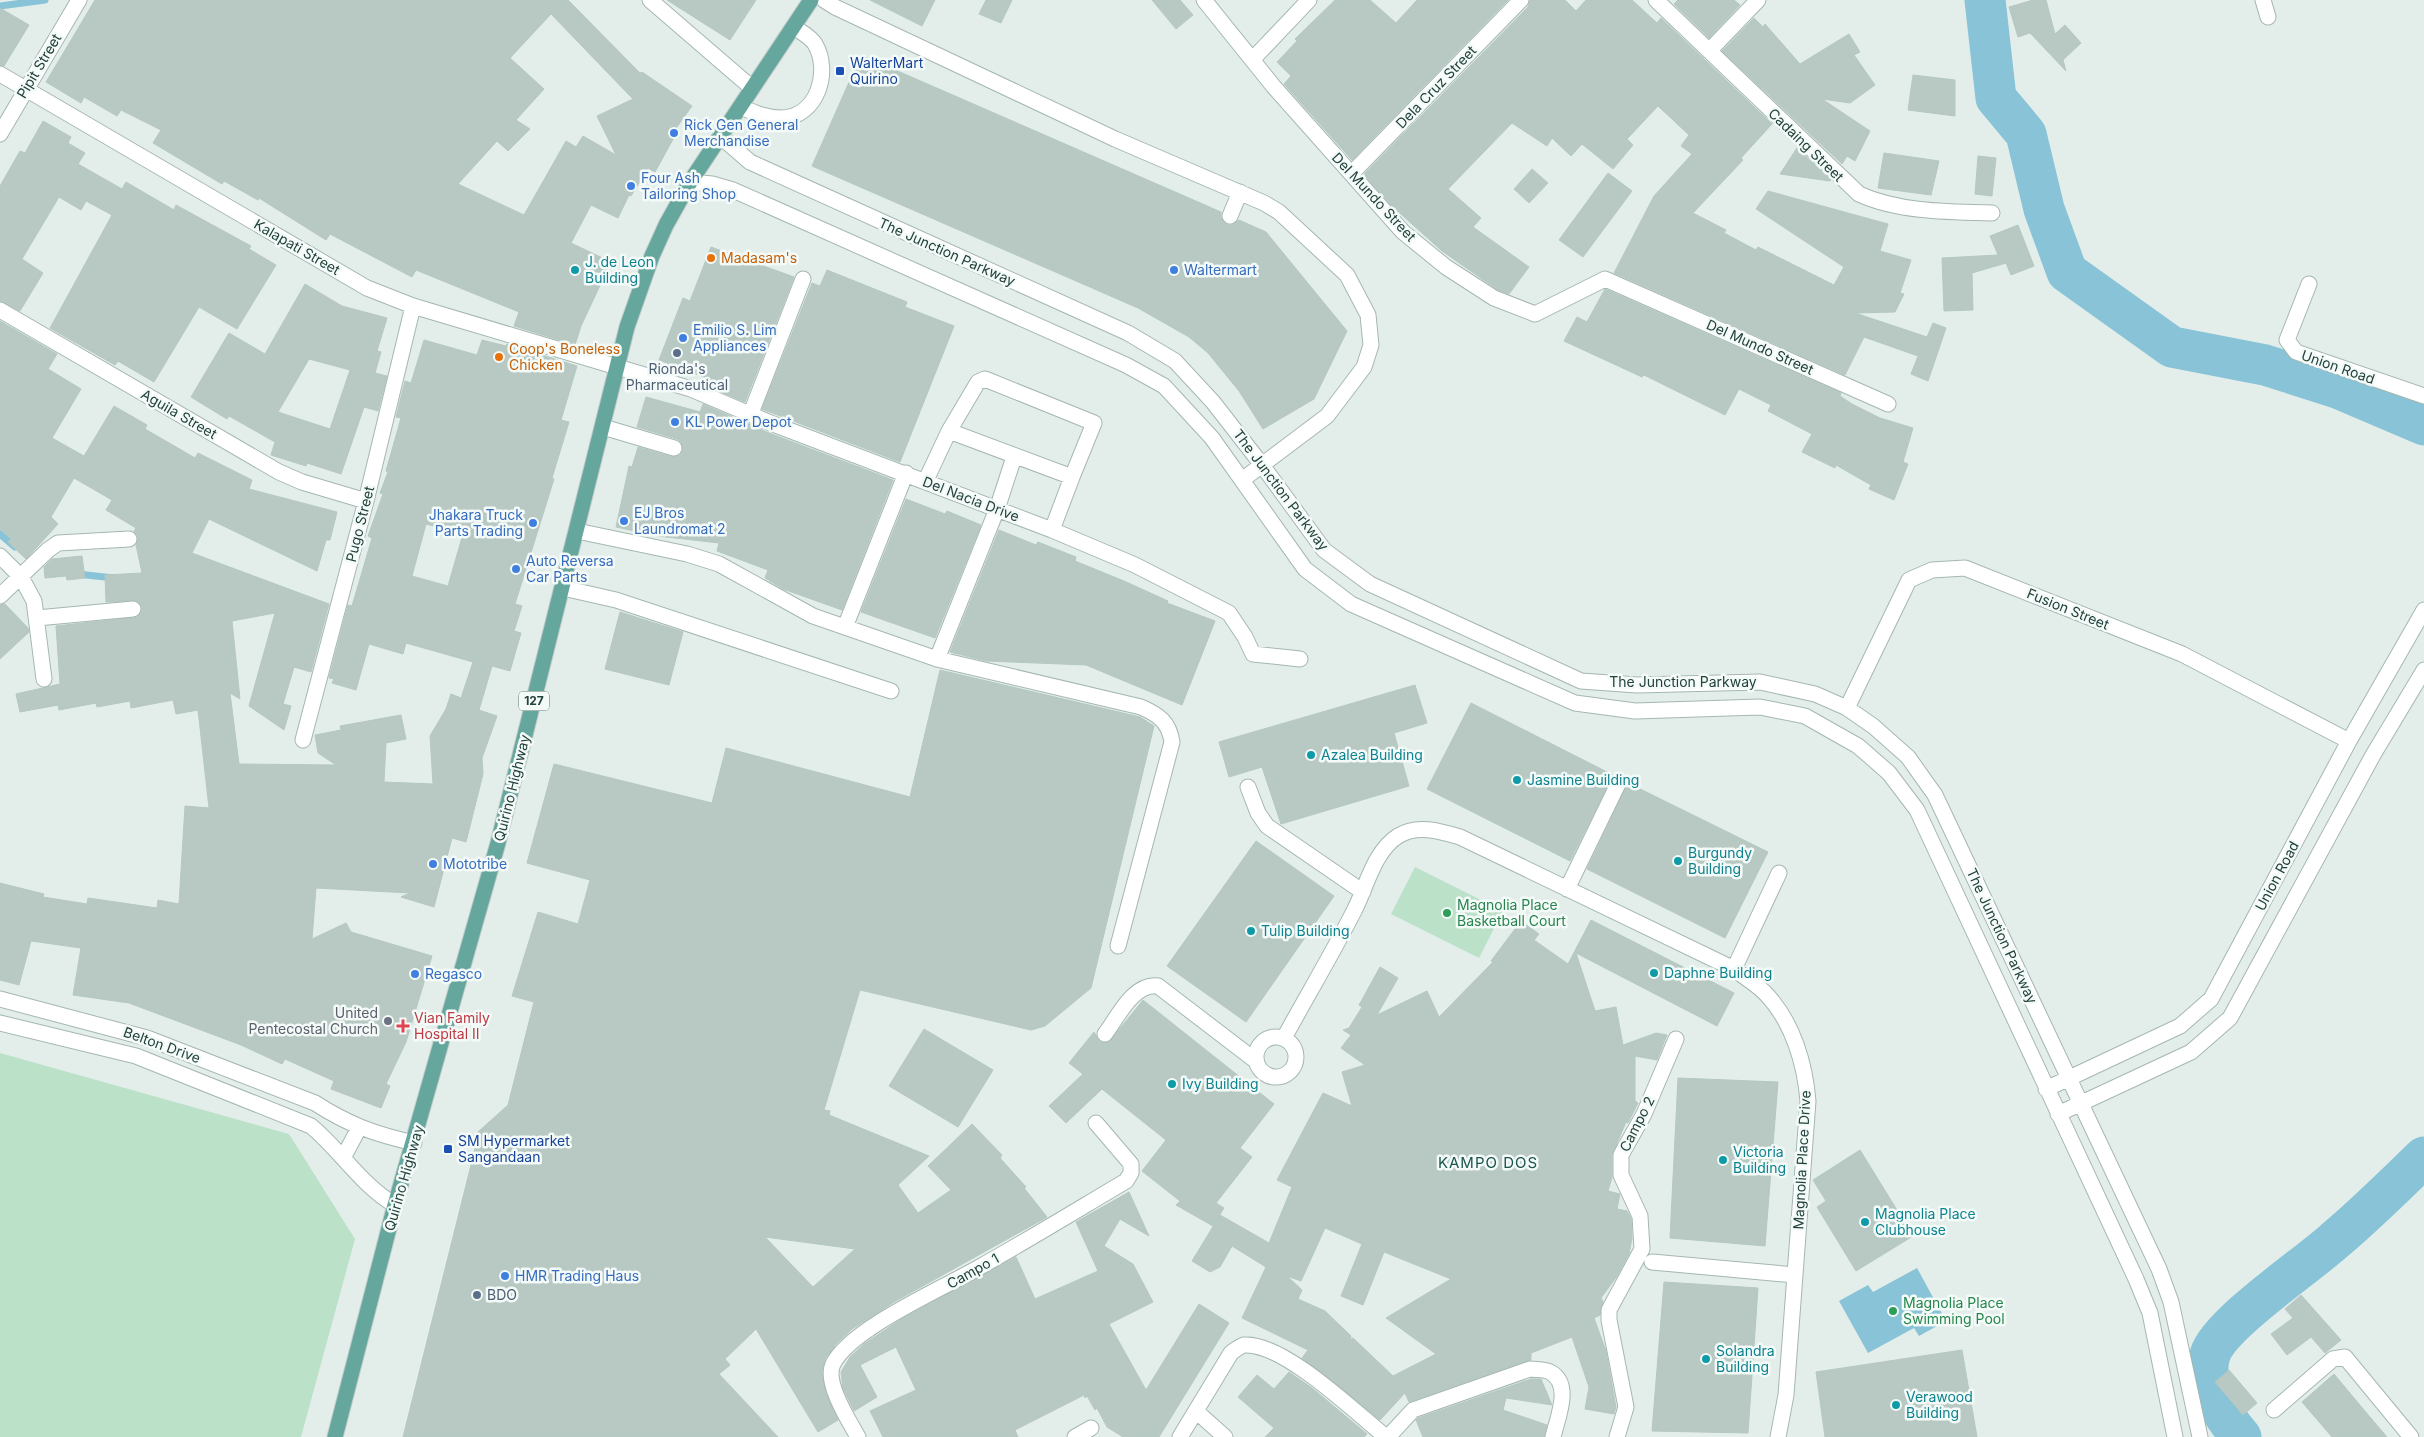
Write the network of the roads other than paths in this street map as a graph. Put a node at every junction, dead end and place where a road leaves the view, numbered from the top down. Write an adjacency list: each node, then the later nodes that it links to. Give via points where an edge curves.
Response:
1 (79, 0): 17 (street, Pipit Street)
2 (650, 0): 16 (street)
3 (812, 0): 12 (main road, Quirino Highway / 127)
4 (824, 0): 23 (street, via 1115,139)
5 (1204, 0): 14 (street, Del Mundo Street)
6 (1309, 0): 14 (street)
7 (1522, 0): 21 (street, Dela Cruz Street)
8 (1656, 0): 13 (street, Cadaing Street)
9 (1758, 0): 13 (street)
10 (2263, 0): 11 (street)
11 (2268, 17)
12 (794, 27): 16 (main road, Quirino Highway / 127); 18 (street, via 814,41 822,59 823,78 815,96 802,110 784,118 764,117)
13 (1709, 52): 24 (street, Cadaing Street, via 1859,194 1891,204)
14 (1252, 60): 21 (street, Del Mundo Street)
15 (0, 74): 17 (street, Kalapati Street)
16 (752, 88): 18 (main road, Quirino Highway / 127)
17 (24, 89): 19 (street, Pipit Street); 28 (street, Kalapati Street, via 367,288)
18 (741, 107): 20 (main road, Quirino Highway / 127)
19 (0, 134)
20 (720, 136): 22 (main road, Quirino Highway / 127); 38 (street, The Junction Parkway, via 750,162 1128,333 1175,361 1213,402)
21 (1351, 174): 32 (street, Del Mundo Street, via 1403,232 1446,267 1494,298 1535,314 1605,278)
22 (690, 182): 30 (main road, Quirino Highway / 127, via 666,225 639,288); 42 (street, The Junction Parkway, via 732,190 1126,365 1164,386 1212,438)
23 (1240, 192): 25 (street); 38 (street, via 1280,212 1347,275 1368,315 1371,331 1371,345 1364,368 1327,416)
24 (1992, 213)
25 (1230, 216)
26 (803, 279): 33 (street)
27 (2309, 284): 31 (street, Union Road, via 2287,340 2296,352)
28 (413, 306): 30 (street, Kalapati Street); 43 (street, Pugo Street)
29 (0, 310): 43 (street, Aguila Street, via 279,472)
30 (617, 368): 33 (street, Del Nacia Drive, via 691,389); 34 (main road, Quirino Highway / 127)
31 (2424, 396)
32 (1888, 404)
33 (751, 413): 39 (street, Del Nacia Drive)
34 (604, 427): 36 (street); 46 (main road, Quirino Highway / 127)
35 (949, 431): 37 (street); 40 (street, via 978,382 985,378 1094,423); 41 (street)
36 (674, 448)
37 (1014, 457): 40 (street); 44 (street)
38 (1262, 465): 42 (street); 48 (street, The Junction Parkway)
39 (906, 474): 41 (street, Del Nacia Drive); 57 (street)
40 (1072, 477): 45 (street)
41 (926, 480): 44 (street, Del Nacia Drive)
42 (1242, 480): 50 (street, The Junction Parkway)
43 (366, 501): 66 (street, Pugo Street)
44 (997, 509): 45 (street, Del Nacia Drive); 58 (street)
45 (1052, 530): 59 (street, Del Nacia Drive, via 1135,566 1229,613 1253,654)
46 (577, 531): 52 (main road, Quirino Highway / 127); 57 (street, via 688,554 719,564 813,616)
47 (129, 540): 51 (street, via 58,543)
48 (1324, 550): 50 (street); 62 (street, The Junction Parkway, via 1370,584 1581,681)
49 (0, 556): 51 (street)
50 (1305, 568): 65 (street, The Junction Parkway, via 1351,604 1575,703)
51 (21, 577): 53 (street); 56 (street, via 34,601)
52 (563, 588): 63 (street, via 616,600); 91 (main road, Quirino Highway / 127, via 498,843)
53 (0, 596)
54 (133, 609): 56 (street)
55 (2424, 610): 67 (street, Union Road)
56 (37, 618): 61 (street)
57 (845, 627): 58 (street)
58 (937, 659): 73 (street, via 1141,707 1164,720 1172,742)
59 (1300, 659)
60 (2424, 670): 85 (street, Union Road, via 2373,755 2230,1018 2191,1052)
61 (44, 679)
62 (1638, 685): 64 (street, The Junction Parkway, via 1760,682 1815,694); 65 (street)
63 (891, 691)
64 (1847, 708): 67 (street, Fusion Street, via 1909,580 1932,570 1965,568 2182,654); 83 (street, The Junction Parkway, via 1908,757 1936,794)
65 (1635, 711): 84 (street, The Junction Parkway, via 1760,707 1805,716 1858,746 1889,773 1918,810)
66 (303, 740)
67 (2349, 741): 83 (street, Union Road, via 2211,999 2180,1026)
68 (1619, 782): 71 (street)
69 (1248, 787): 72 (street, via 1267,826)
70 (1779, 873): 74 (street)
71 (1567, 888): 72 (street, Magnolia Place Drive, via 1460,837 1439,830 1419,829 1398,836 1382,850); 74 (street, Magnolia Place Drive)
72 (1363, 892): 79 (street, Magnolia Place Drive)
73 (1118, 946)
74 (1734, 969): 95 (street, Magnolia Place Drive, via 1767,994 1788,1025 1807,1082)
75 (0, 999): 76 (street, Belton Drive)
76 (82, 1020): 81 (street); 86 (street, Belton Drive, via 147,1038)
77 (0, 1023): 81 (street, Belton Drive)
78 (1105, 1034): 82 (street, via 1136,992 1152,985 1158,986)
79 (1284, 1038): 82 (street, via 1275,1037 1260,1044); 82 (street, via 1290,1042 1296,1056 1292,1070 1286,1075 1271,1077 1264,1074)
80 (1676, 1039): 106 (street, Campo 2, via 1644,1114 1621,1155 1621,1175 1640,1216 1642,1249 1609,1310 1608,1320 1626,1407)
81 (75, 1042): 89 (street, Belton Drive, via 136,1056)
82 (1256, 1061)
83 (2069, 1077): 84 (street, Union Road); 85 (street, The Junction Parkway)
84 (2046, 1088): 87 (street, The Junction Parkway)
85 (2081, 1102): 87 (street, Union Road); 109 (street, The Junction Parkway, via 2172,1302)
86 (320, 1106): 89 (street); 90 (street, Belton Drive)
87 (2058, 1114): 108 (street, The Junction Parkway, via 2150,1313)
88 (1096, 1123): 100 (street, Campo 1, via 1131,1164 1131,1173 1126,1181 876,1324 833,1364 830,1377)
89 (311, 1126): 92 (street, Belton Drive)
90 (359, 1128): 91 (street, Belton Drive); 92 (street)
91 (414, 1143): 93 (main road, Quirino Highway / 127)
92 (343, 1158): 93 (street, Belton Drive, via 366,1184)
93 (395, 1205): 99 (main road, Quirino Highway / 127)
94 (1652, 1262): 95 (street)
95 (1795, 1275): 107 (street, Magnolia Place Drive, via 1786,1395)
96 (2274, 1410): 110 (street, via 2333,1359 2345,1357)
97 (1196, 1411): 102 (street); 103 (street); 104 (street, via 1231,1353 1242,1345 1257,1346 1301,1368)
98 (1091, 1428): 101 (street)
99 (335, 1437)
100 (858, 1437)
101 (1075, 1437)
102 (1180, 1437)
103 (1225, 1437)
104 (1387, 1437): 105 (street, via 1413,1410 1530,1370 1549,1372 1558,1380 1563,1397)
105 (1552, 1437)
106 (1617, 1437)
107 (1778, 1437)
108 (2175, 1437)
109 (2200, 1437)
110 (2411, 1437)

